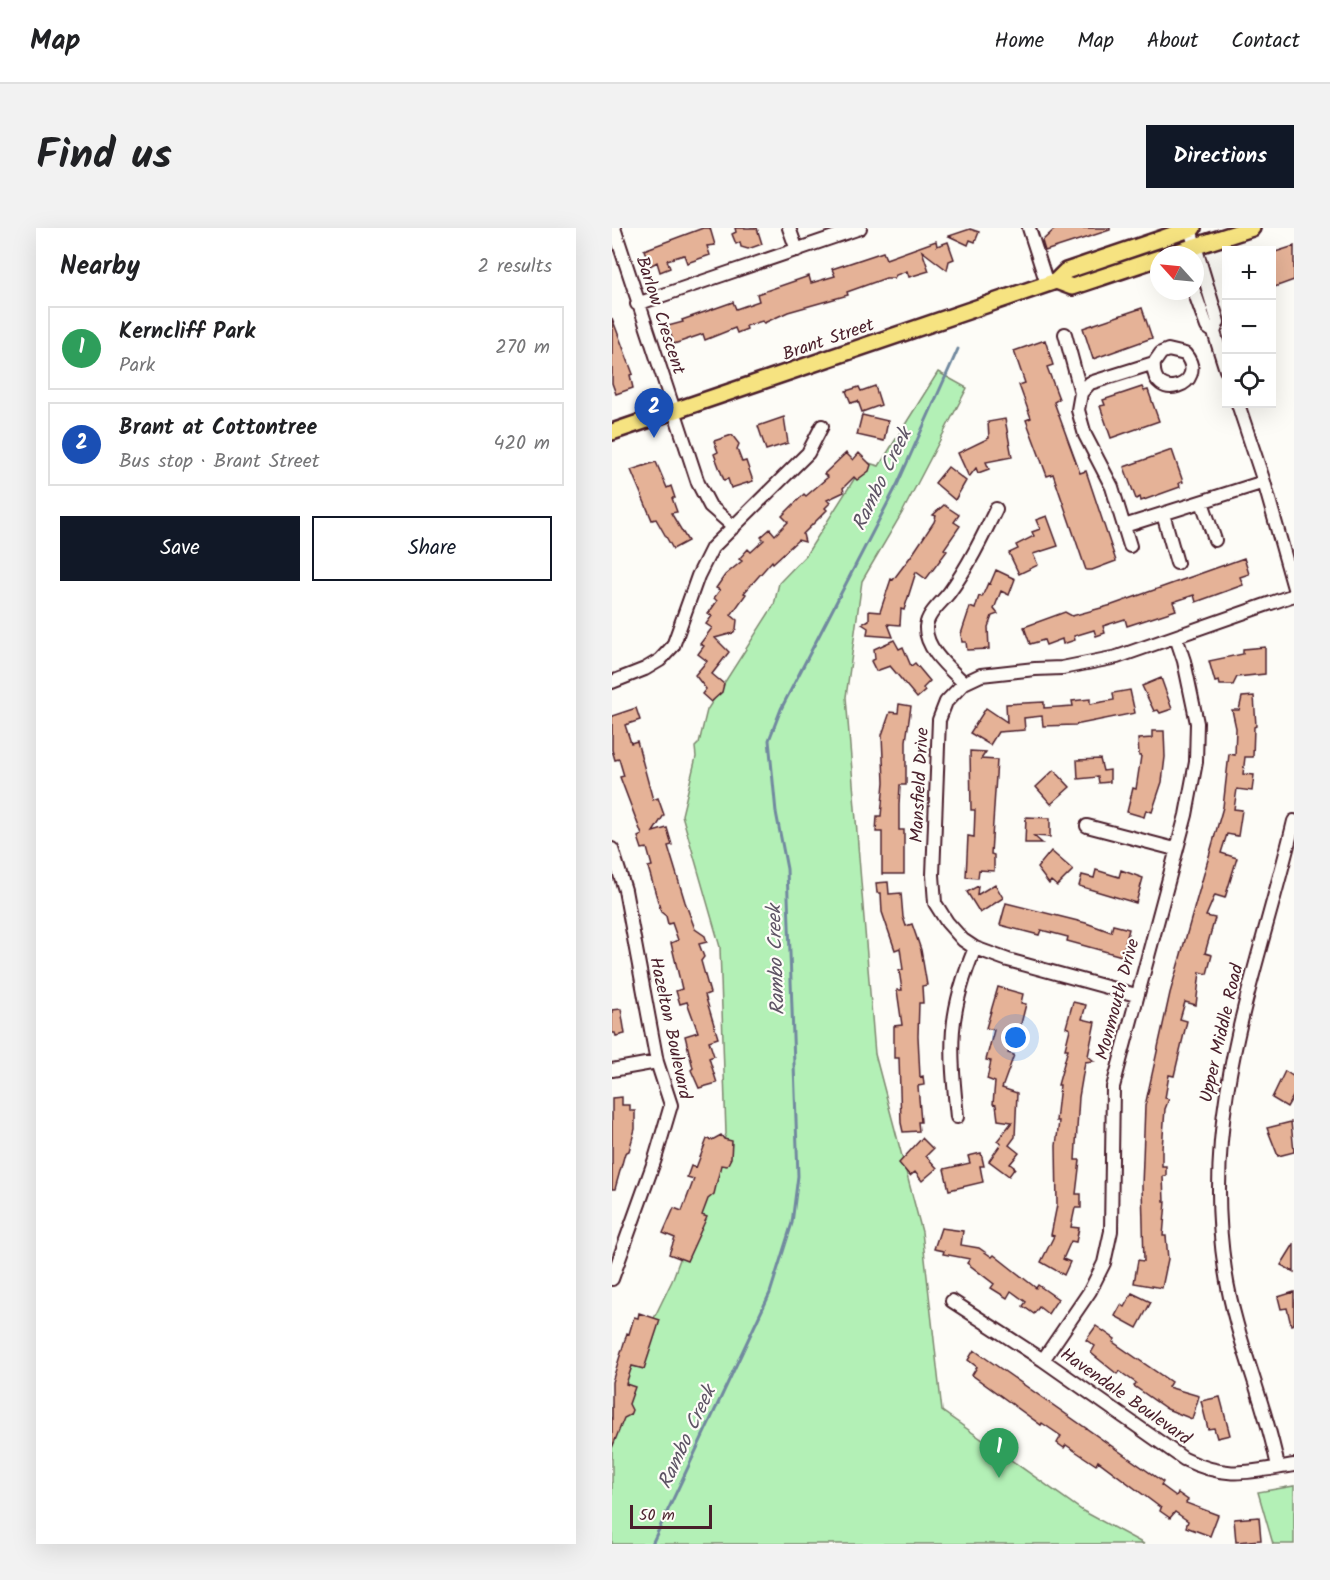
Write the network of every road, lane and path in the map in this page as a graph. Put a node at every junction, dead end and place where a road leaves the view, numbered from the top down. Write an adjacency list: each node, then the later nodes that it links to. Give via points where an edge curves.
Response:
1 (614, 228): 15 (street, Barlow Crescent)
2 (789, 228): 10 (street)
3 (860, 228): 10 (street)
4 (1029, 228): 13 (street)
5 (1191, 228): 7 (main road, Brant Street); 9 (street)
6 (1252, 228): 9 (main road)
7 (1173, 231): 8 (street); 13 (main road, Brant Street, via 1066,271)
8 (1176, 246)
9 (1196, 246)
10 (797, 250): 15 (street)
11 (1150, 261): 13 (main road, Brant Street, via 1072,287)
12 (1204, 274): 16 (street, via 1218,322)
13 (1052, 283): 22 (main road, Brant Street)
14 (1197, 300): 16 (street, via 1206,327)
15 (637, 304): 22 (street, Barlow Crescent)
16 (1214, 332): 18 (street)
17 (1065, 334): 20 (street)
18 (1222, 355)
19 (1154, 363): 20 (street, via 1090,383)
20 (1081, 393): 30 (street, via 1078,410 1085,435 1113,487)
21 (1239, 408): 25 (street)
22 (674, 412): 24 (main road, Brant Street); 29 (street, Barlow Crescent, via 703,495)
23 (822, 426): 29 (street, via 808,453)
24 (612, 432)
25 (1264, 482): 26 (street); 34 (street)
26 (1202, 502): 28 (street); 31 (street)
27 (996, 509): 38 (street, via 962,574 926,626 939,657)
28 (1163, 514): 30 (street); 33 (street)
29 (734, 526): 37 (street, via 712,548 673,646 645,669)
30 (1124, 526): 32 (street)
31 (1215, 540)
32 (1130, 546)
33 (1177, 563)
34 (1294, 588)
35 (1294, 595): 36 (street)
36 (1176, 637): 38 (street, via 1098,662 981,675); 42 (street, Monmouth Drive, via 1197,723 1196,762)
37 (612, 682)
38 (964, 683): 43 (street, Mansfield Drive, via 946,702 939,720 934,903 955,931)
39 (1294, 821): 52 (street, Upper Middle Road, via 1236,1038 1218,1156 1221,1244 1231,1303)
40 (1087, 826): 42 (street)
41 (612, 849): 45 (street, Hazelton Boulevard, via 625,890)
42 (1175, 849): 44 (street, Monmouth Drive)
43 (975, 948): 44 (street, Mansfield Drive); 47 (street, via 953,1014 951,1043)
44 (1136, 995): 50 (street, Monmouth Drive, via 1113,1087 1111,1231 1104,1263 1090,1291)
45 (657, 1062): 46 (street); 48 (street, Hazelton Boulevard, via 671,1105 668,1121)
46 (612, 1070)
47 (957, 1117)
48 (612, 1279)
49 (952, 1301): 50 (street, Havendale Boulevard)
50 (1043, 1360): 52 (street, Havendale Boulevard, via 1184,1459 1206,1470 1229,1474)
51 (1294, 1465): 52 (street, Havendale Boulevard)
52 (1278, 1467)

